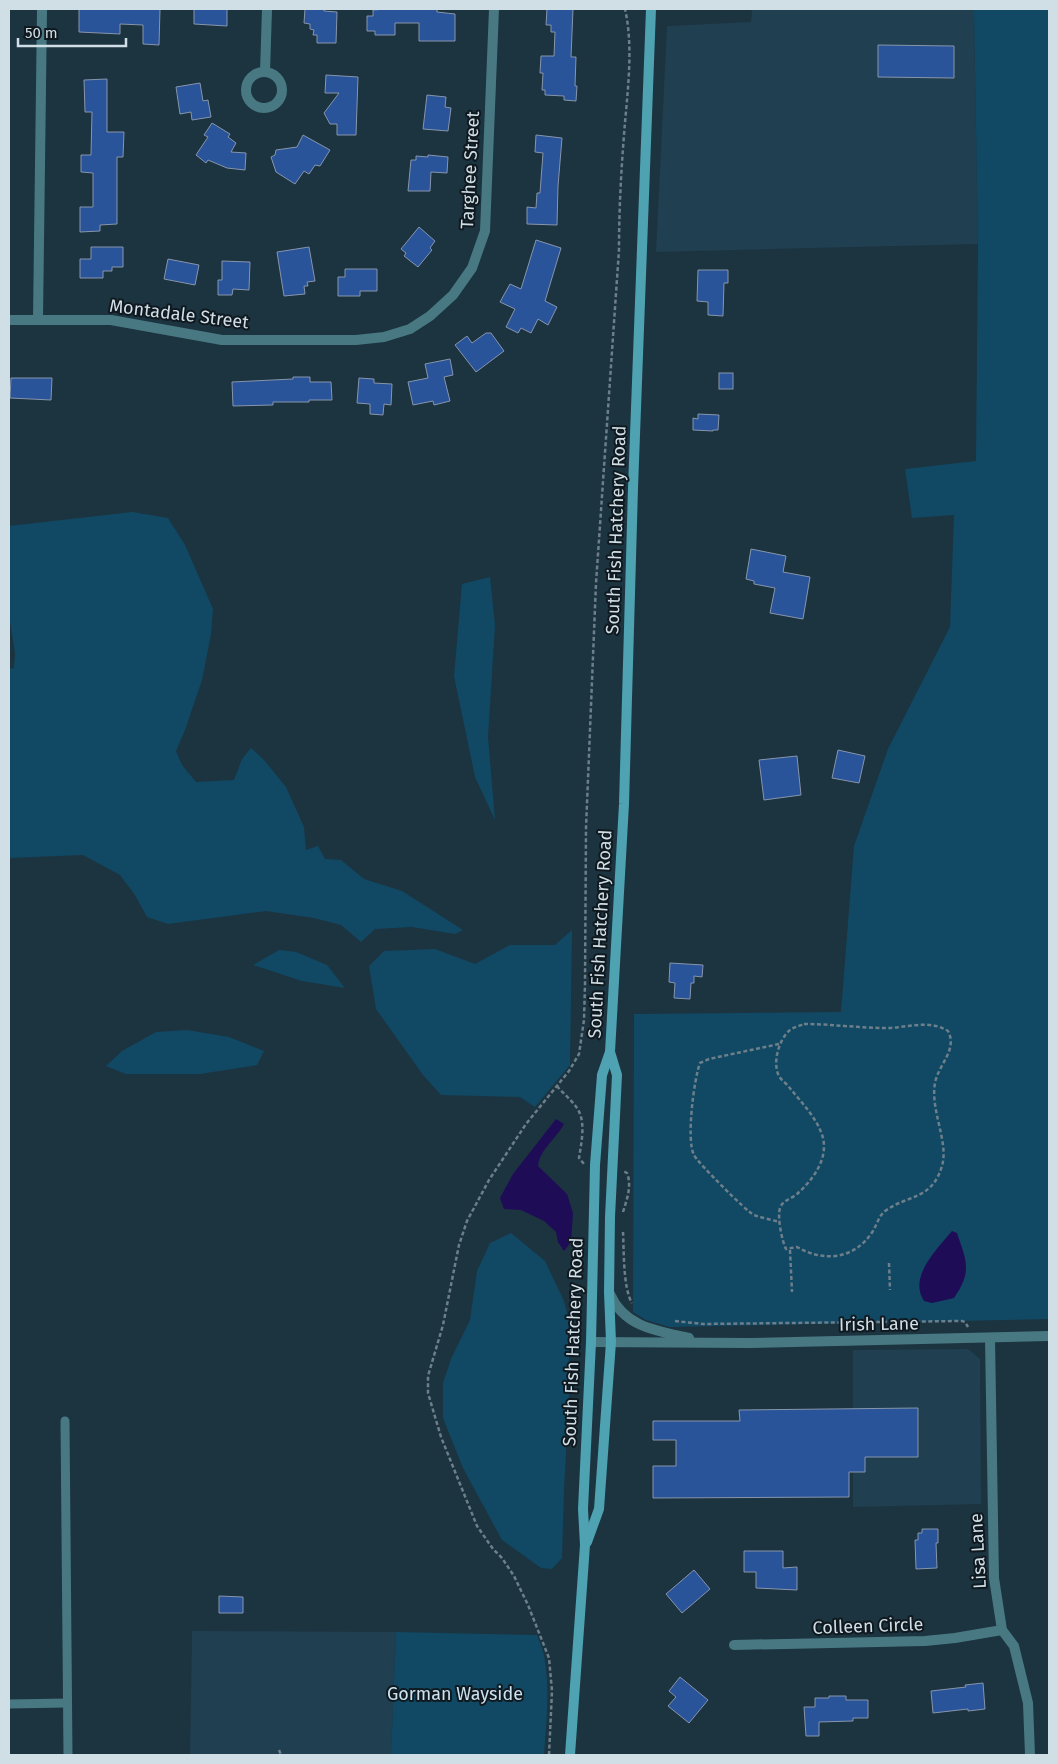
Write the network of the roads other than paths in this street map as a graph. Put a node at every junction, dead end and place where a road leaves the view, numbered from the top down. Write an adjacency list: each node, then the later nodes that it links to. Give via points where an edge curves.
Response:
1 (42, 9): 8 (street)
2 (267, 9): 5 (street)
3 (494, 9): 6 (street, Targhee Street, via 485,231 472,268 453,295)
4 (651, 9): 9 (main road, South Fish Hatchery Road, via 624,804)
5 (265, 72)
6 (430, 316): 8 (street, Montadale Street, via 410,329 384,337 301,341 222,340 111,320)
7 (9, 320): 8 (street, Montadale Street)
8 (38, 320)
9 (610, 1052): 10 (main road, South Fish Hatchery Road, via 617,1074); 13 (main road, South Fish Hatchery Road, via 602,1075 595,1165)
10 (609, 1292): 14 (main road, South Fish Hatchery Road); 15 (street, Irish Lane, via 621,1313 643,1326)
11 (1049, 1336): 12 (street, Irish Lane)
12 (990, 1338): 15 (street, Irish Lane); 18 (street, Lisa Lane, via 994,1578)
13 (591, 1342): 14 (street, Irish Lane); 17 (main road, South Fish Hatchery Road)
14 (611, 1342): 15 (street, Irish Lane); 17 (main road, South Fish Hatchery Road, via 599,1509)
15 (709, 1343)
16 (65, 1421): 20 (lane)
17 (585, 1545): 23 (main road, South Fish Hatchery Road)
18 (1002, 1630): 19 (street, Colleen Circle, via 925,1641); 24 (street, Lisa Lane, via 1014,1646 1028,1702)
19 (734, 1645)
20 (67, 1703): 21 (lane); 22 (lane)
21 (9, 1704)
22 (68, 1755)
23 (570, 1755)
24 (1030, 1755)

